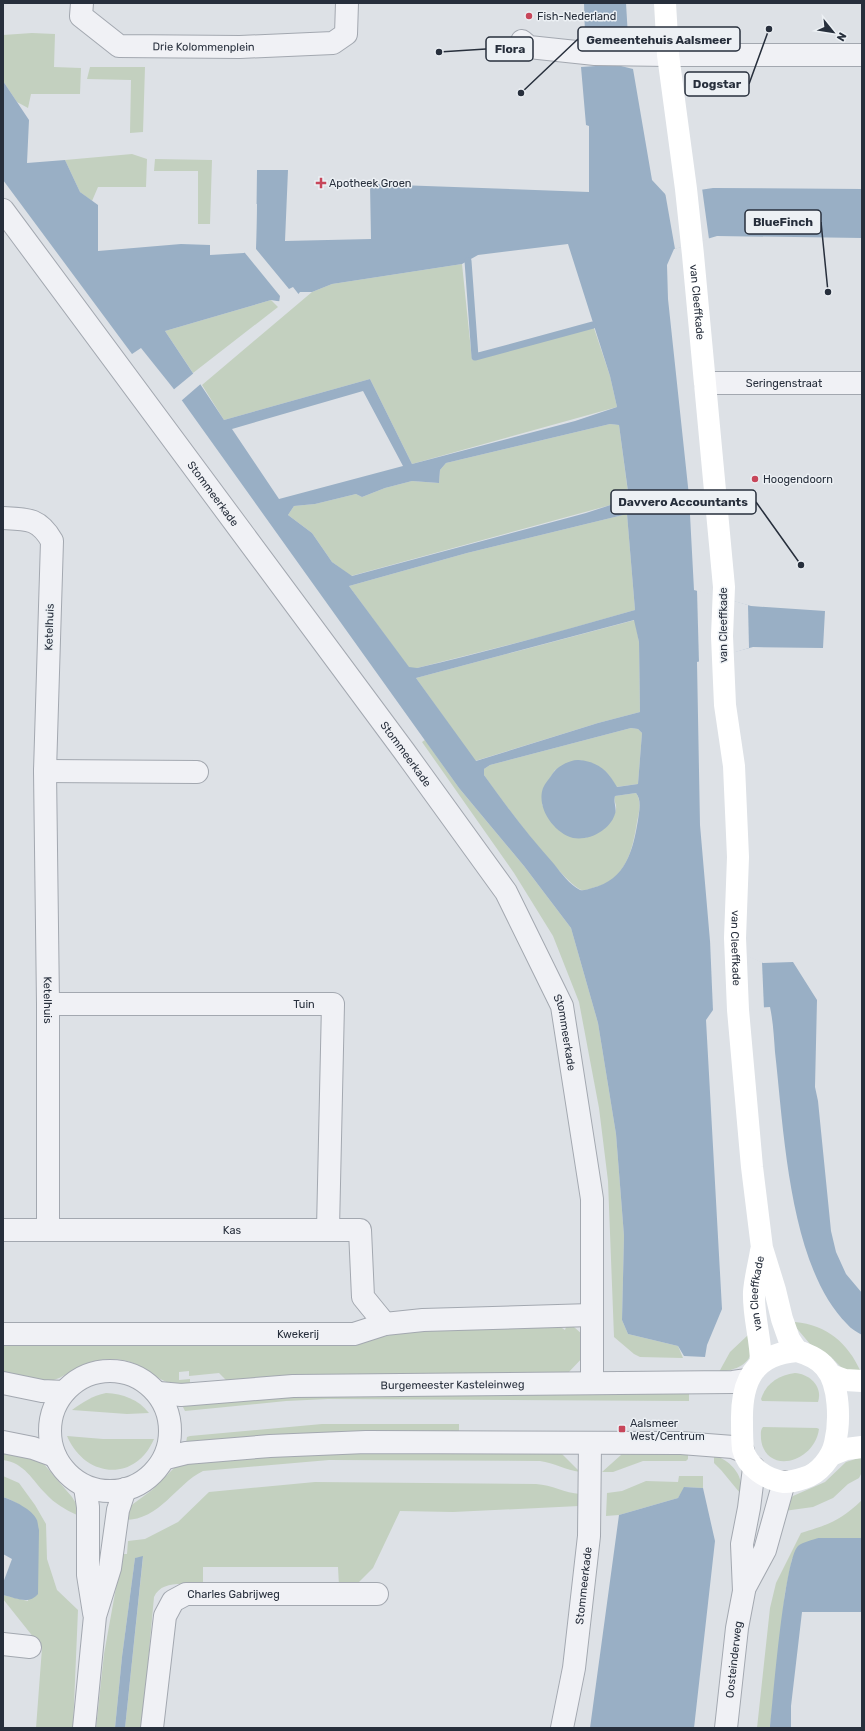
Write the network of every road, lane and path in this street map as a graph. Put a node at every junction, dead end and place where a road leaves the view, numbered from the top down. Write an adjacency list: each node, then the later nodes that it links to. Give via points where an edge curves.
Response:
1 (82, 3): 2 (street, Drie Kolommenplein, via 81,16 119,46 232,47 333,43 346,34)
2 (347, 3)
3 (665, 3): 6 (main road, van Cleeffkade)
4 (522, 41): 6 (street, via 529,47 595,54)
5 (862, 55): 6 (street)
6 (668, 56): 8 (main road, van Cleeffkade, via 686,189)
7 (3, 210): 18 (street, Stommeerkade, via 506,892 562,1006 592,1199)
8 (706, 383): 9 (street, Seringenstraat); 17 (main road, van Cleeffkade, via 725,598 722,636 725,708 735,781 738,857 738,1010)
9 (862, 383)
10 (3, 518): 11 (street, Ketelhuis, via 28,519 45,529 52,541)
11 (45, 771): 12 (street); 13 (street, Ketelhuis)
12 (197, 772)
13 (48, 1004): 14 (street, Tuin, via 333,1004); 16 (street, Ketelhuis)
14 (328, 1229): 16 (street, Kas); 19 (street, Kas, via 360,1230 363,1297)
15 (3, 1230): 16 (street, Kas)
16 (48, 1230)
17 (762, 1248): 21 (main road, van Cleeffkade, via 782,1319); 22 (main road, van Cleeffkade, via 754,1291)
18 (591, 1316): 19 (street, Kwekerij, via 423,1320); 27 (street, Stommeerkade)
19 (385, 1324): 20 (street, Kwekerij, via 354,1334)
20 (3, 1334)
21 (797, 1351): 22 (main road, via 782,1352); 23 (main road, via 817,1360)
22 (761, 1363): 24 (main road)
23 (831, 1374): 25 (main road, via 846,1380); 33 (main road, via 838,1415)
24 (747, 1380): 27 (street, Burgemeester Kasteleinweg); 36 (main road, via 742,1415)
25 (862, 1381)
26 (3, 1383): 28 (street)
27 (592, 1383): 29 (street, Burgemeester Kasteleinweg, via 293,1386 181,1395)
28 (64, 1392): 29 (street, via 82,1378 107,1371 122,1372 136,1377); 34 (street, via 49,1421)
29 (159, 1394): 35 (street, via 168,1413 172,1442)
30 (3, 1442): 34 (street)
31 (590, 1443): 35 (street, via 366,1442 270,1446 186,1453); 36 (street, via 733,1447); 47 (street, Stommeerkade, via 589,1536 574,1668)
32 (862, 1447): 33 (main road, via 846,1449)
33 (831, 1455): 37 (main road, via 818,1470 807,1477)
34 (55, 1456): 38 (street, via 73,1479)
35 (166, 1458): 39 (street, via 155,1472)
36 (749, 1459): 37 (main road, via 763,1474); 40 (street, Oosteinderweg, via 749,1508 742,1544)
37 (784, 1482): 40 (street, Oosteinderweg, via 765,1550)
38 (85, 1487): 39 (street, via 110,1491); 42 (street, via 88,1507 88,1575)
39 (125, 1490): 42 (street, via 118,1510 110,1568)
40 (744, 1590): 48 (street, Oosteinderweg, via 737,1628)
41 (377, 1594): 46 (street, Charles Gabrijweg, via 186,1594 173,1601 165,1616)
42 (95, 1616): 45 (street)
43 (3, 1644): 44 (street)
44 (30, 1647)
45 (84, 1728)
46 (152, 1728)
47 (562, 1728)
48 (726, 1728)

